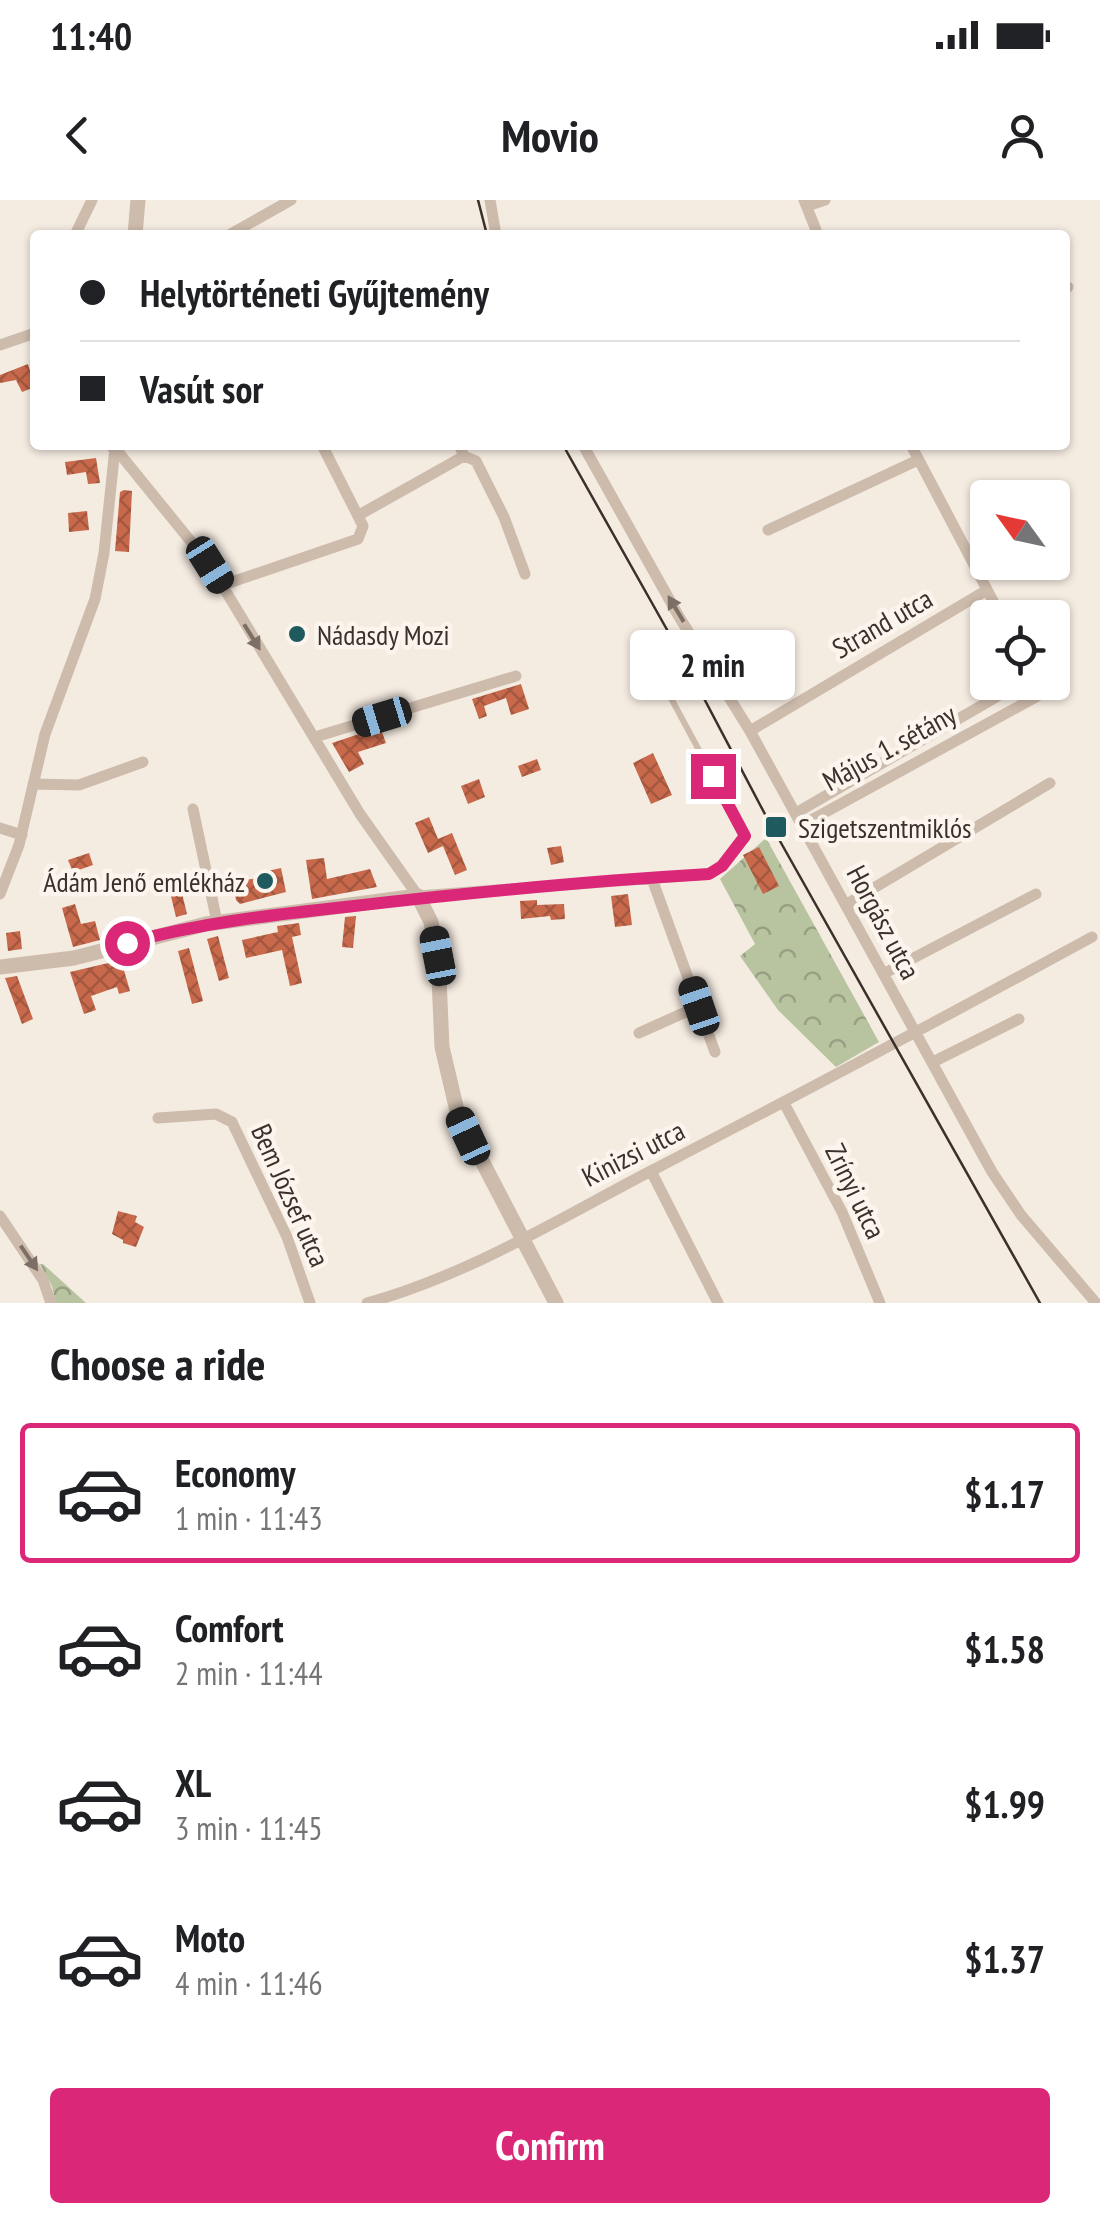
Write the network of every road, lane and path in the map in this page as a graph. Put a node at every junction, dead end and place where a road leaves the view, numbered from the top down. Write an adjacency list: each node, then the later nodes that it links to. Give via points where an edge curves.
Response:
1 (92, 200): 7 (street)
2 (138, 200): 8 (street)
3 (291, 200): 9 (street)
4 (490, 200): 10 (street)
5 (825, 200): 6 (street)
6 (805, 203): 11 (street)
7 (77, 230)
8 (135, 230)
9 (238, 230)
10 (495, 230)
11 (815, 230)
12 (30, 335): 13 (street)
13 (0, 345)
14 (115, 450): 22 (street)
15 (117, 450): 21 (street)
16 (325, 450): 23 (street)
17 (462, 450): 23 (street); 25 (street, via 476,460)
18 (588, 450): 33 (street, Horgász utca, one-way to 18)
19 (913, 450): 20 (street)
20 (918, 460): 24 (street); 27 (street)
21 (134, 473): 22 (street); 26 (street)
22 (111, 485): 37 (street, via 95,599)
23 (359, 515): 26 (street, via 358,539)
24 (768, 530)
25 (525, 574)
26 (223, 586): 34 (street, one-way to 34)
27 (987, 590): 28 (street); 33 (street, Strand utca)
28 (992, 600)
29 (516, 676): 34 (street)
30 (664, 685): 42 (lane)
31 (993, 700): 39 (street, Május 1. sétány)
32 (1030, 700): 39 (street, Május 1. sétány)
33 (750, 731): 39 (street, Horgász utca)
34 (315, 737): 46 (street)
35 (143, 762): 37 (street, via 79,786)
36 (1050, 783): 47 (street)
37 (33, 784): 41 (street)
38 (193, 809): 48 (street)
39 (799, 819): 47 (street, Horgász utca)
40 (0, 828): 41 (street)
41 (22, 835): 44 (street)
42 (745, 836): 43 (street, via 716,872)
43 (652, 879): 46 (street); 52 (street)
44 (0, 894)
45 (1036, 894): 51 (street)
46 (418, 896): 48 (street); 62 (street, via 438,956 440,1024 454,1104)
47 (846, 904): 51 (street, Horgász utca)
48 (217, 922): 50 (street, via 74,958)
49 (1092, 937): 55 (street, Kinizsi utca)
50 (0, 967)
51 (883, 974): 55 (street, Horgász utca)
52 (699, 1006): 54 (street); 56 (street)
53 (1019, 1019): 57 (street)
54 (639, 1033)
55 (915, 1034): 57 (street, Horgász utca); 58 (street, Kinizsi utca)
56 (715, 1052)
57 (933, 1062): 69 (street, Horgász utca, via 1021,1215)
58 (784, 1103): 60 (street, Kinizsi utca); 68 (street, Zrínyi utca, via 842,1212)
59 (158, 1118): 64 (street, Bem József utca, via 216,1114 237,1128 288,1237)
60 (651, 1172): 62 (street, Kinizsi utca); 67 (street)
61 (0, 1216): 63 (street, one-way to 63)
62 (524, 1237): 65 (street, Kinizsi utca, via 418,1289); 66 (street)
63 (51, 1303)
64 (310, 1303)
65 (368, 1303)
66 (556, 1303)
67 (718, 1303)
68 (880, 1303)
69 (1096, 1303)

